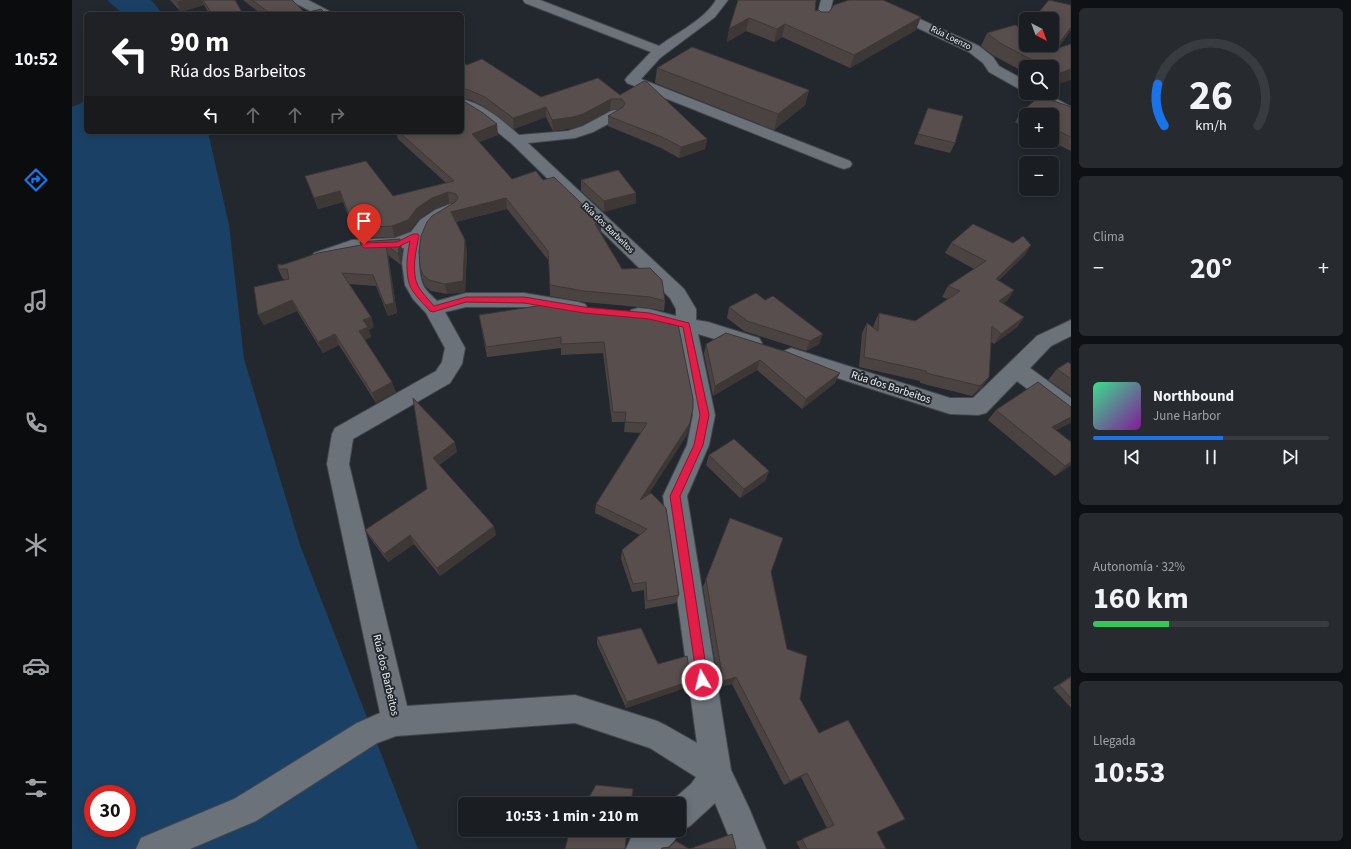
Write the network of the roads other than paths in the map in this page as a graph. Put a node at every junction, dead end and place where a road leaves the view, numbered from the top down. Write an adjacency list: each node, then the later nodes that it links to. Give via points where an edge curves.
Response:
1 (299, 0): 6 (street)
2 (529, 0): 8 (street)
3 (722, 0): 8 (street, via 720,5 700,22)
4 (827, 0): 7 (street)
5 (868, 0): 9 (street, Rúa Loenzo, via 974,49 988,60 994,69)
6 (321, 12)
7 (822, 20)
8 (661, 51): 15 (street, via 632,80)
9 (1019, 83)
10 (1048, 100): 12 (street)
11 (464, 104): 14 (street, Rúa dos Barbeitos, via 476,108)
12 (1071, 113)
13 (616, 114): 14 (street, via 588,129 570,135)
14 (516, 140): 20 (street, Rúa dos Barbeitos, via 677,294 686,309)
15 (844, 164)
16 (450, 209): 17 (street, via 423,226)
17 (415, 236): 18 (street, via 398,244 352,246); 19 (street, Rúa dos Barbeitos, via 411,253 414,286)
18 (308, 261)
19 (433, 309): 20 (street, Rúa dos Barbeitos, via 466,300 524,300 649,316); 24 (street, Rúa dos Barbeitos, via 456,348 452,364 444,377 343,434 338,464)
20 (686, 325): 22 (street, Rúa dos Barbeitos, via 708,329 950,406 978,407); 25 (street, via 704,415 698,445 675,496)
21 (1071, 327): 22 (street, Rúa dos Barbeitos, via 1044,341)
22 (1016, 369): 23 (street)
23 (1071, 410)
24 (396, 721): 25 (street, Rúa dos Barbeitos, via 575,709 657,736); 28 (street, via 367,733 245,810)
25 (716, 772): 26 (street, via 702,795); 30 (street)
26 (686, 809)
27 (655, 837): 29 (street)
28 (152, 849)
29 (642, 849)
30 (750, 849)

